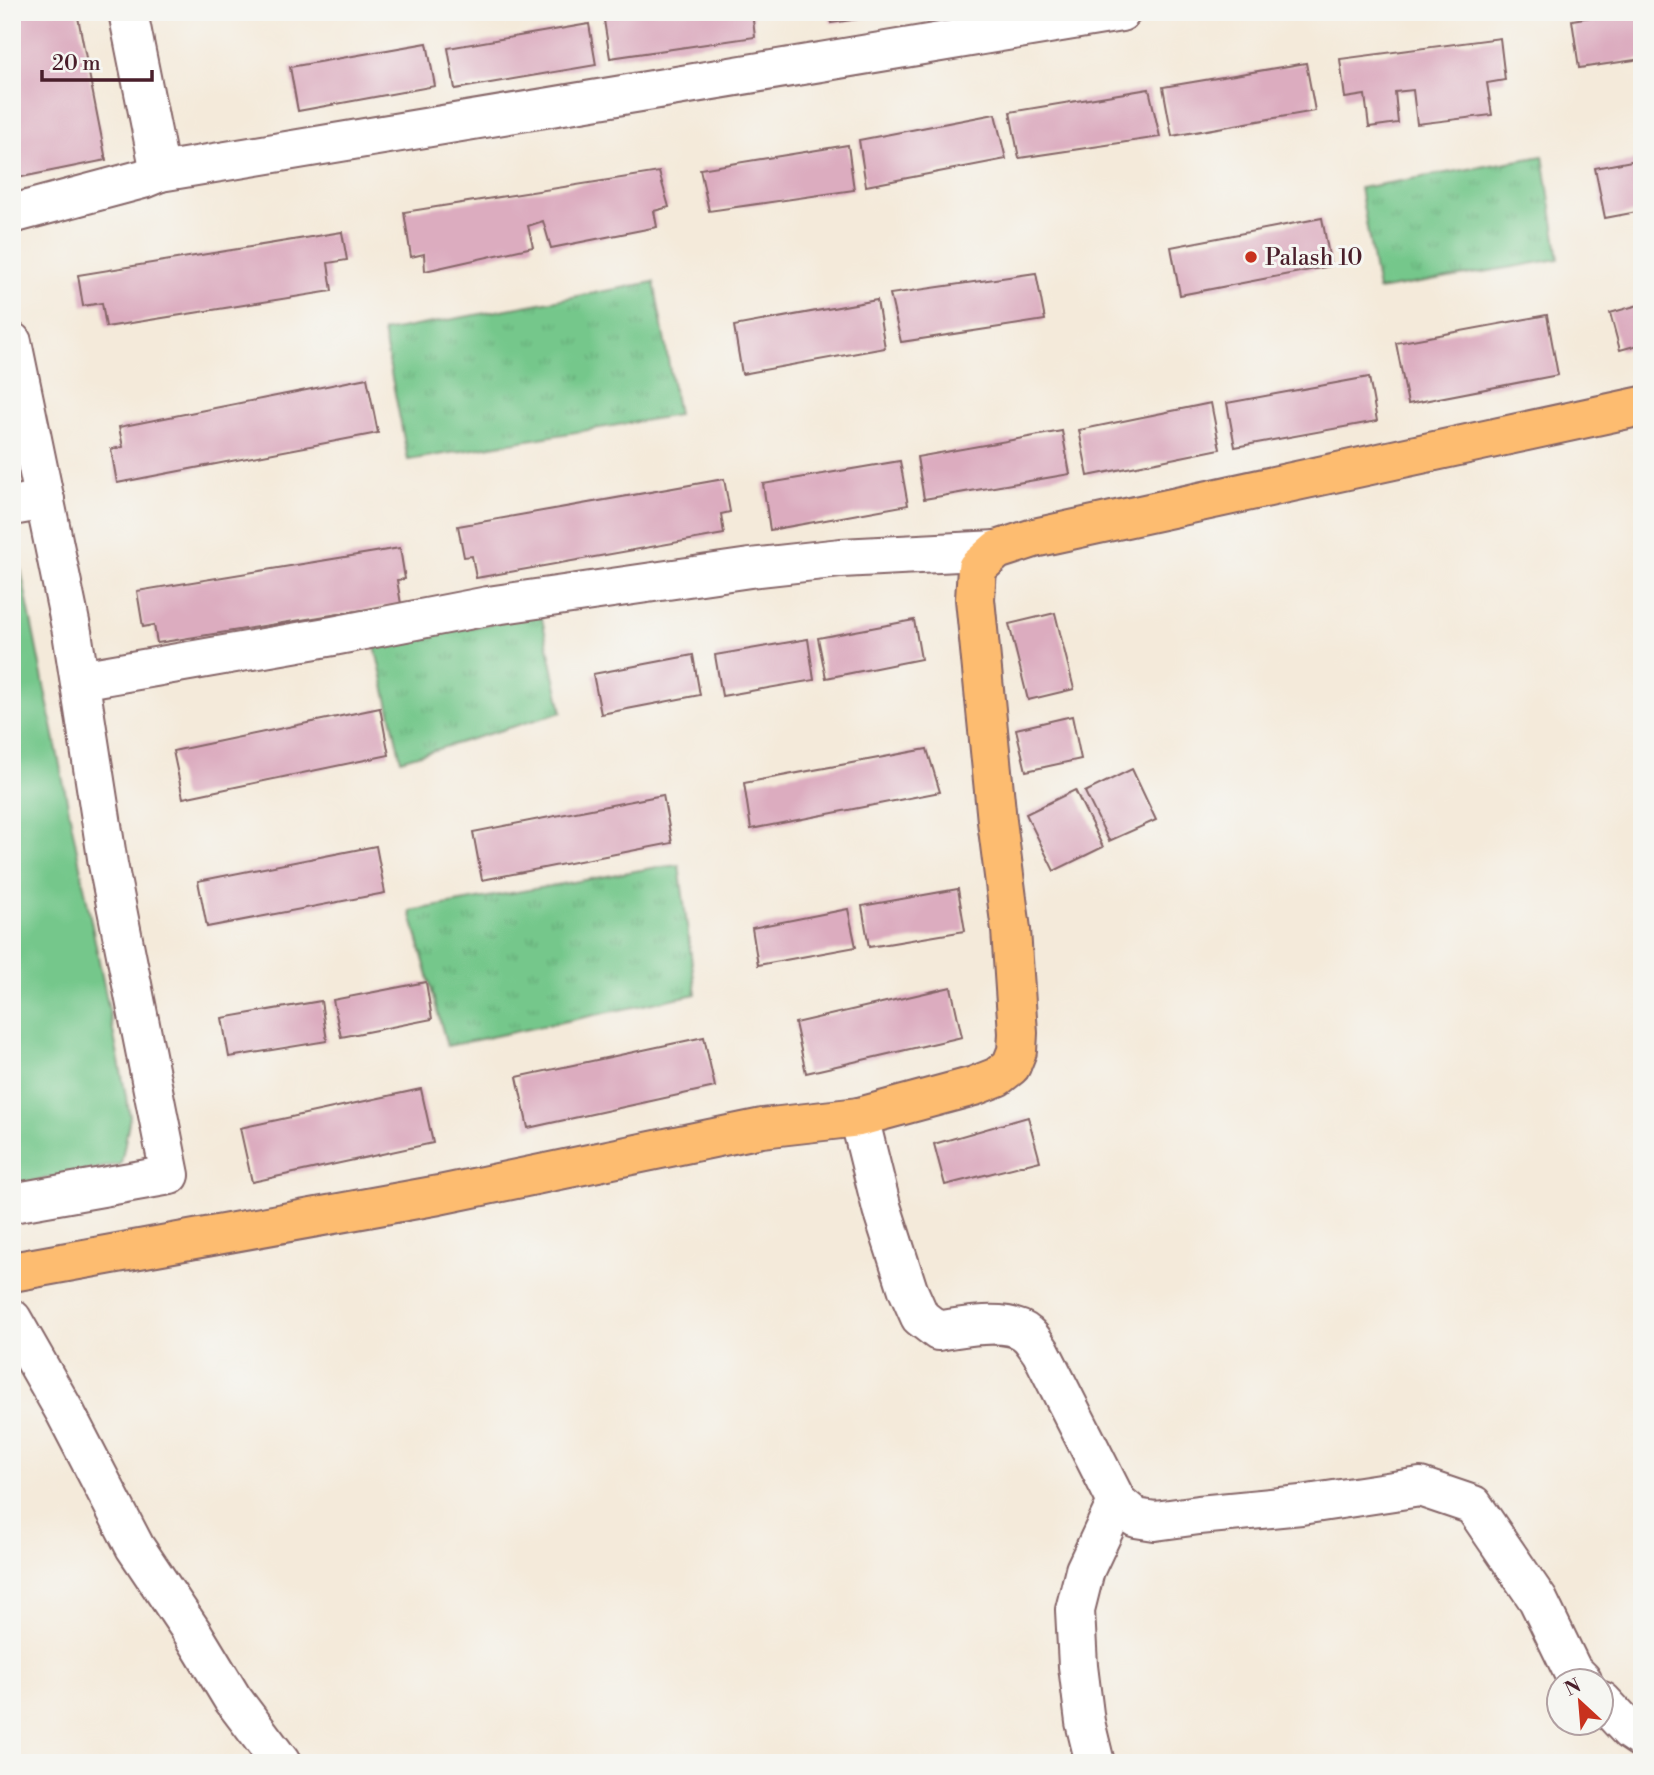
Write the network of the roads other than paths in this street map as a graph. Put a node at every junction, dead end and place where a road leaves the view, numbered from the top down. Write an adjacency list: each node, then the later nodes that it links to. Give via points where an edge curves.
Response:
1 (128, 12): 3 (street)
2 (1121, 12): 3 (street)
3 (160, 172): 4 (street)
4 (12, 214)
5 (12, 342): 7 (street)
6 (1642, 406): 8 (main road, via 1034,538)
7 (28, 503): 9 (street, via 72,632)
8 (997, 550): 9 (street, via 750,568 488,606); 10 (main road, via 977,568 975,599 1011,930 1017,1051 1011,1066 997,1077)
9 (80, 680): 11 (street, via 108,864 170,1175)
10 (859, 1117): 12 (main road, via 762,1128 439,1195); 14 (street, via 892,1244 920,1317 939,1331 1009,1326 1027,1333 1041,1352)
11 (12, 1203)
12 (12, 1272)
13 (12, 1320): 18 (street, via 135,1547 232,1698)
14 (1116, 1502): 15 (street, via 1136,1518 1155,1521 1420,1487 1473,1505 1538,1600); 19 (street, via 1085,1570 1075,1610 1078,1667)
15 (1570, 1666)
16 (1616, 1717): 17 (street)
17 (1642, 1739)
18 (281, 1763)
19 (1095, 1763)

